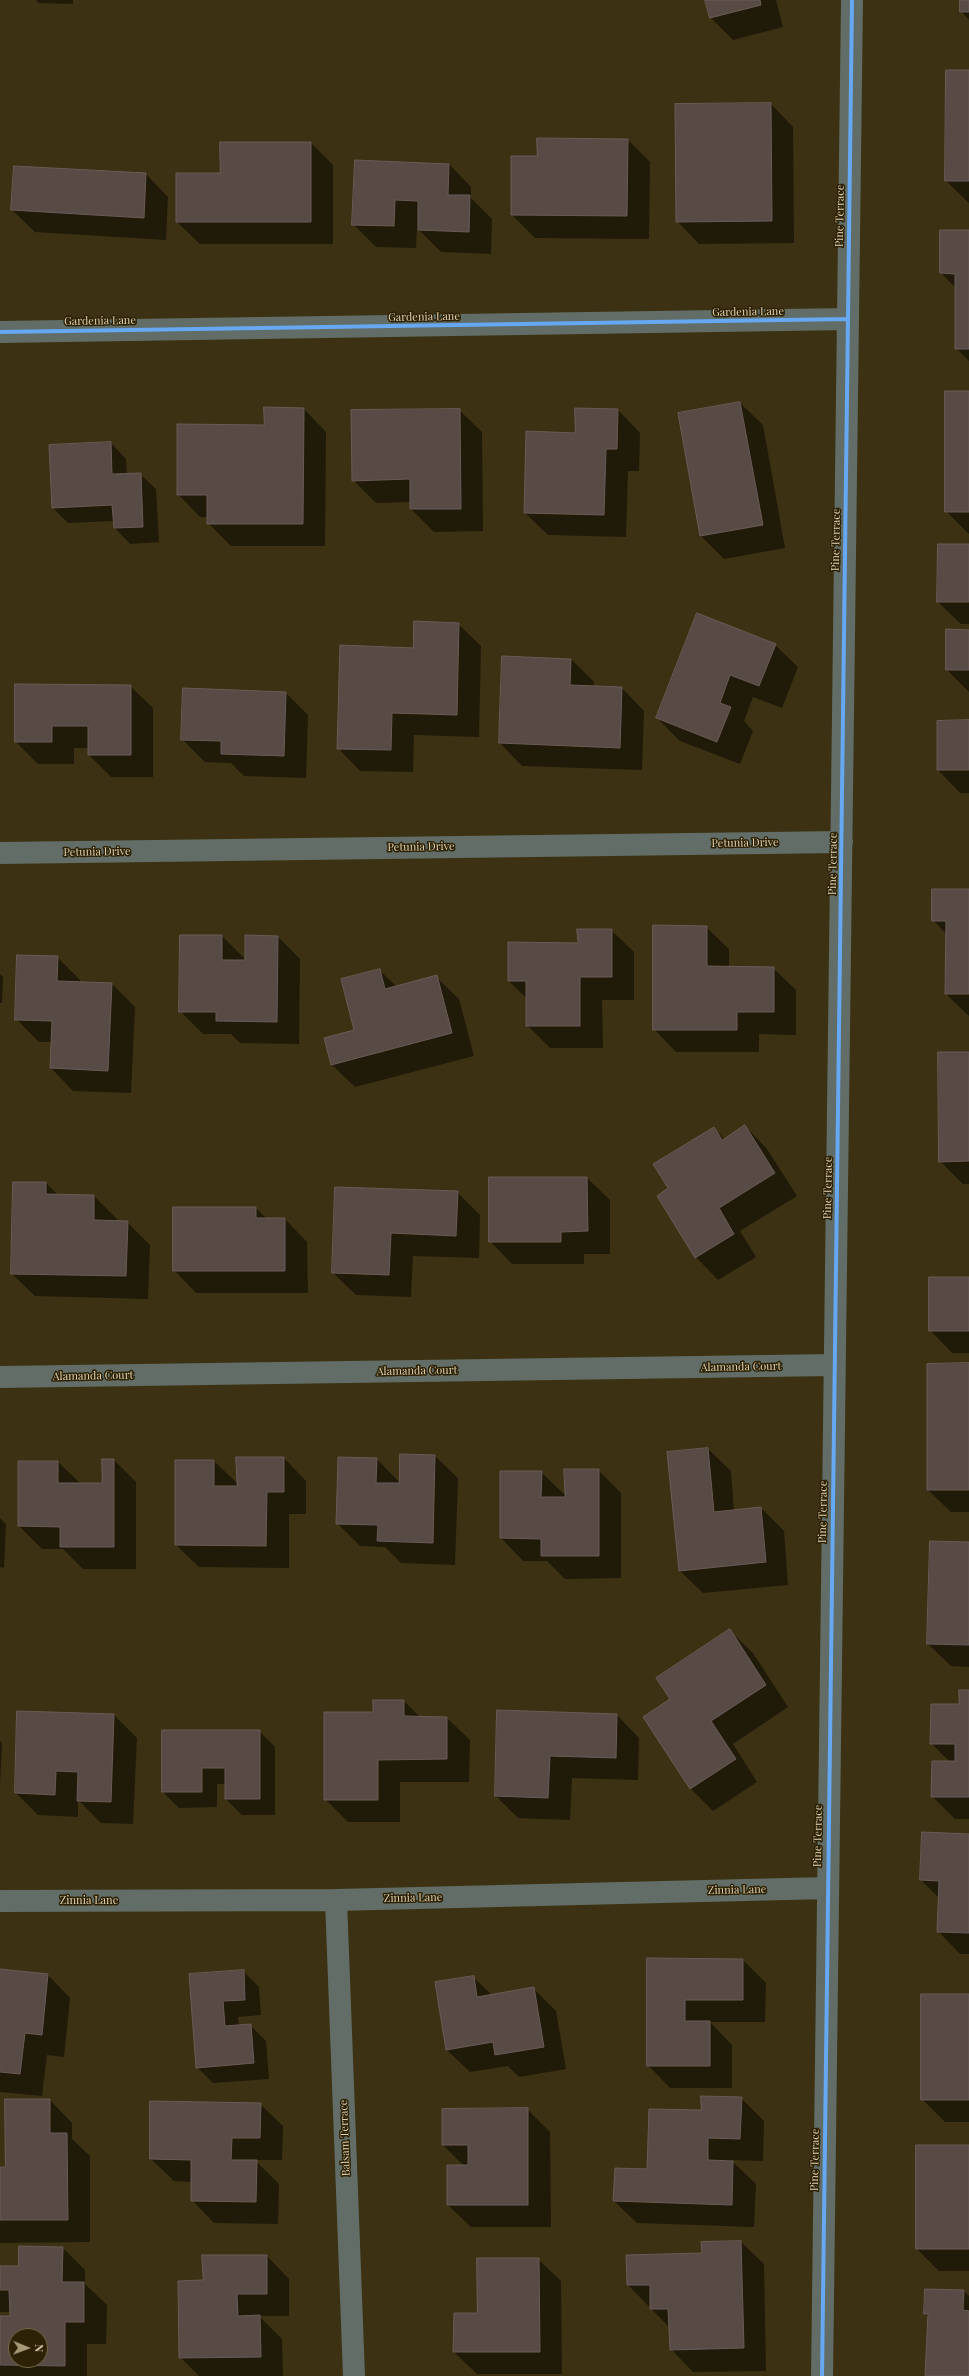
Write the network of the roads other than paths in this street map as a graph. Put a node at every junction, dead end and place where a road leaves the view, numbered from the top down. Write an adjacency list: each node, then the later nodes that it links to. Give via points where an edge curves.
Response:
1 (852, 0): 2 (street, Pine Terrace)
2 (848, 319): 3 (street, Gardenia Lane); 4 (street, Pine Terrace)
3 (0, 332)
4 (842, 842): 5 (street, Petunia Drive); 6 (street, Pine Terrace)
5 (0, 853)
6 (834, 1365): 7 (street, Alamanda Court); 8 (street, Pine Terrace)
7 (0, 1377)
8 (827, 1888): 9 (street, Zinnia Lane); 12 (street, Pine Terrace)
9 (336, 1900): 10 (street, Zinnia Lane); 11 (street, Balsam Terrace)
10 (0, 1901)
11 (354, 2376)
12 (822, 2376)

